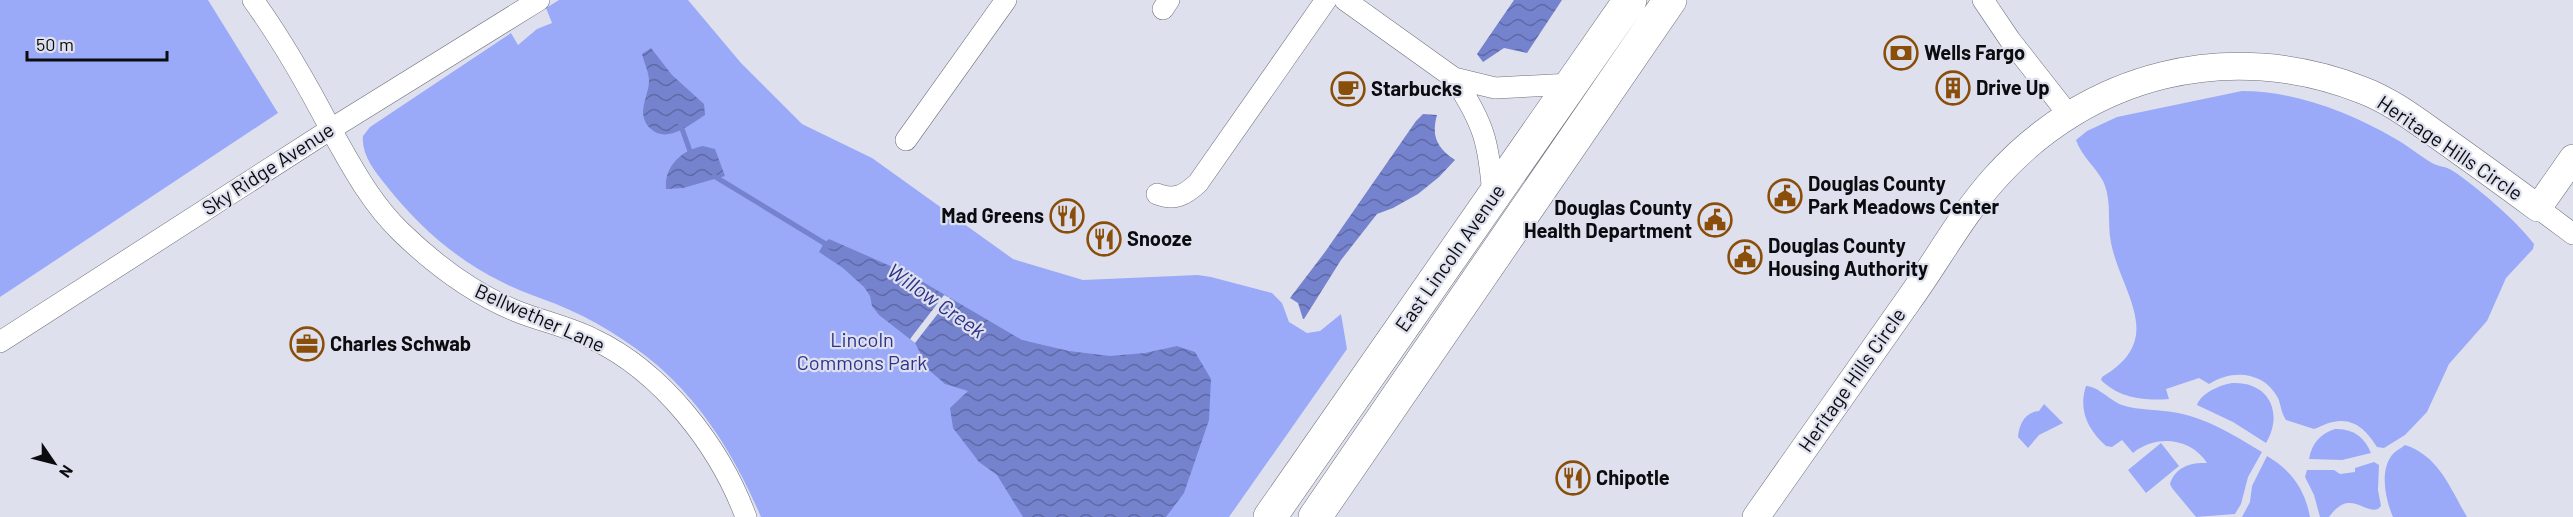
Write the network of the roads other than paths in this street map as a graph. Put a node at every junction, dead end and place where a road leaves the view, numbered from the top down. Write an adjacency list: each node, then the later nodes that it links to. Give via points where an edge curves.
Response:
1 (253, 0): 12 (street, Bellwether Lane)
2 (539, 0): 12 (street, Sky Ridge Avenue)
3 (1006, 0): 13 (street)
4 (1326, 0): 15 (street, via 1198,183 1176,198)
5 (1345, 0): 9 (street)
6 (1630, 0): 10 (main road, East Lincoln Avenue)
7 (1670, 0): 22 (main road, East Lincoln Avenue)
8 (1983, 0): 11 (street)
9 (1454, 78): 10 (street, via 1495,88); 16 (street, via 1476,110 1484,133)
10 (1571, 84): 16 (main road, East Lincoln Avenue)
11 (2068, 114): 17 (street, Heritage Hills Circle, via 2121,88 2173,72 2225,66 2301,72 2362,90 2399,109); 23 (street, Heritage Hills Circle, via 2014,158 1967,213)
12 (331, 129): 19 (street, Sky Ridge Avenue); 20 (street, Bellwether Lane, via 356,178 384,214 444,271 502,305 592,338 654,382 678,405 715,454)
13 (906, 140)
14 (2573, 158): 17 (street, Heritage Hills Circle)
15 (1157, 194)
16 (1493, 197): 21 (main road, East Lincoln Avenue)
17 (2538, 207): 18 (street)
18 (2573, 234)
19 (0, 342)
20 (747, 517)
21 (1270, 517)
22 (1315, 517)
23 (1756, 517)

